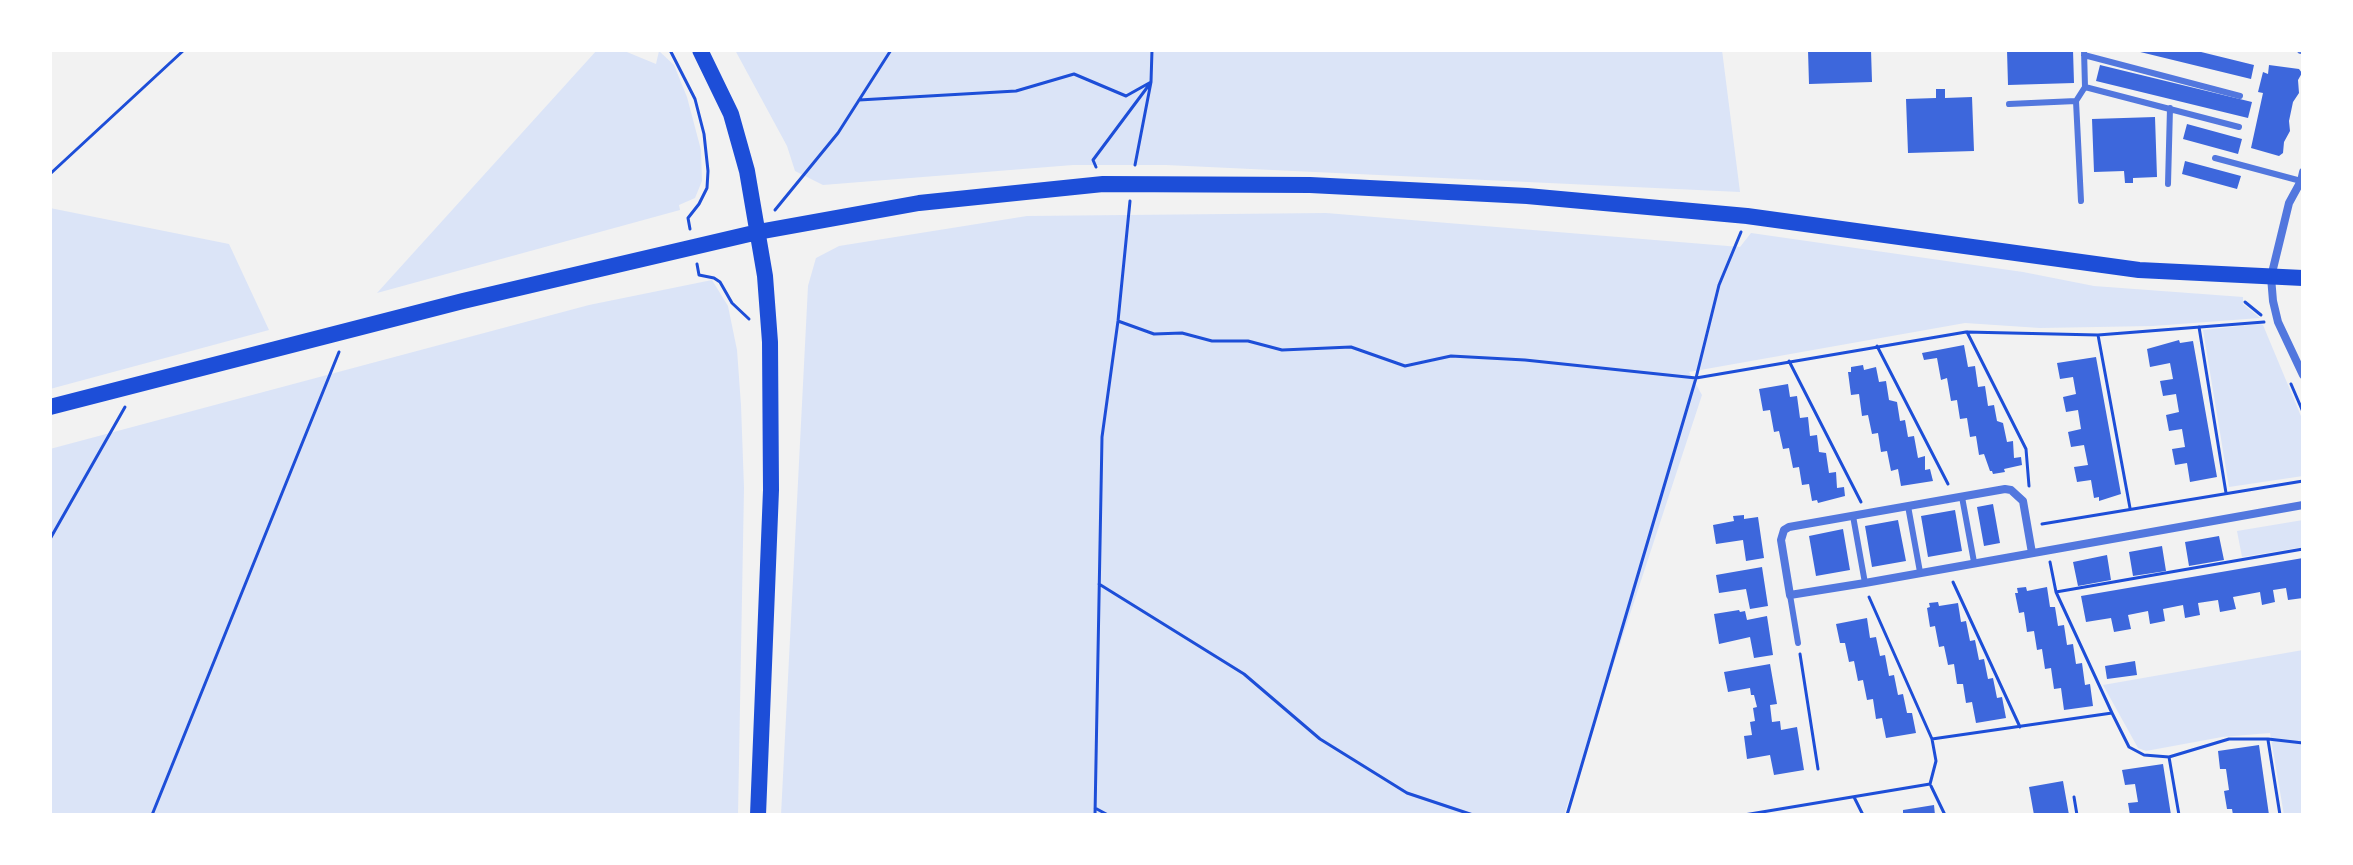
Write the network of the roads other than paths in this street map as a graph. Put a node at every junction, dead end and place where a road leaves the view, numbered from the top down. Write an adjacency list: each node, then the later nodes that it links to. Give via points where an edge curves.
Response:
1 (700, 50): 13 (main road, via 731,114)
2 (2084, 52): 3 (lane); 4 (lane)
3 (2085, 87): 5 (lane); 7 (lane)
4 (2240, 96)
5 (2076, 101): 6 (lane); 12 (lane)
6 (2009, 104)
7 (2170, 108): 8 (lane); 11 (lane)
8 (2239, 127)
9 (2215, 158): 10 (lane)
10 (2302, 181): 14 (street, via 2289,203)
11 (2168, 184)
12 (2081, 201)
13 (758, 232): 14 (main road, via 919,203 1103,184 1310,185 1527,196 1747,216 2139,270); 17 (main road); 28 (main road, via 770,342 771,490)
14 (2271, 277): 15 (main road); 16 (street, via 2278,322)
15 (2303, 278)
16 (2303, 375)
17 (50, 407)
18 (1959, 497): 20 (street); 22 (street, via 2011,490 2023,501); 23 (lane)
19 (2303, 505): 22 (street)
20 (1908, 506): 21 (street); 24 (lane)
21 (1853, 516): 25 (lane); 26 (street, via 1784,530)
22 (2032, 553): 23 (street)
23 (1974, 562): 24 (street)
24 (1920, 572): 25 (street)
25 (1865, 583): 26 (street)
26 (1790, 595): 27 (lane)
27 (1798, 643)
28 (758, 815)

